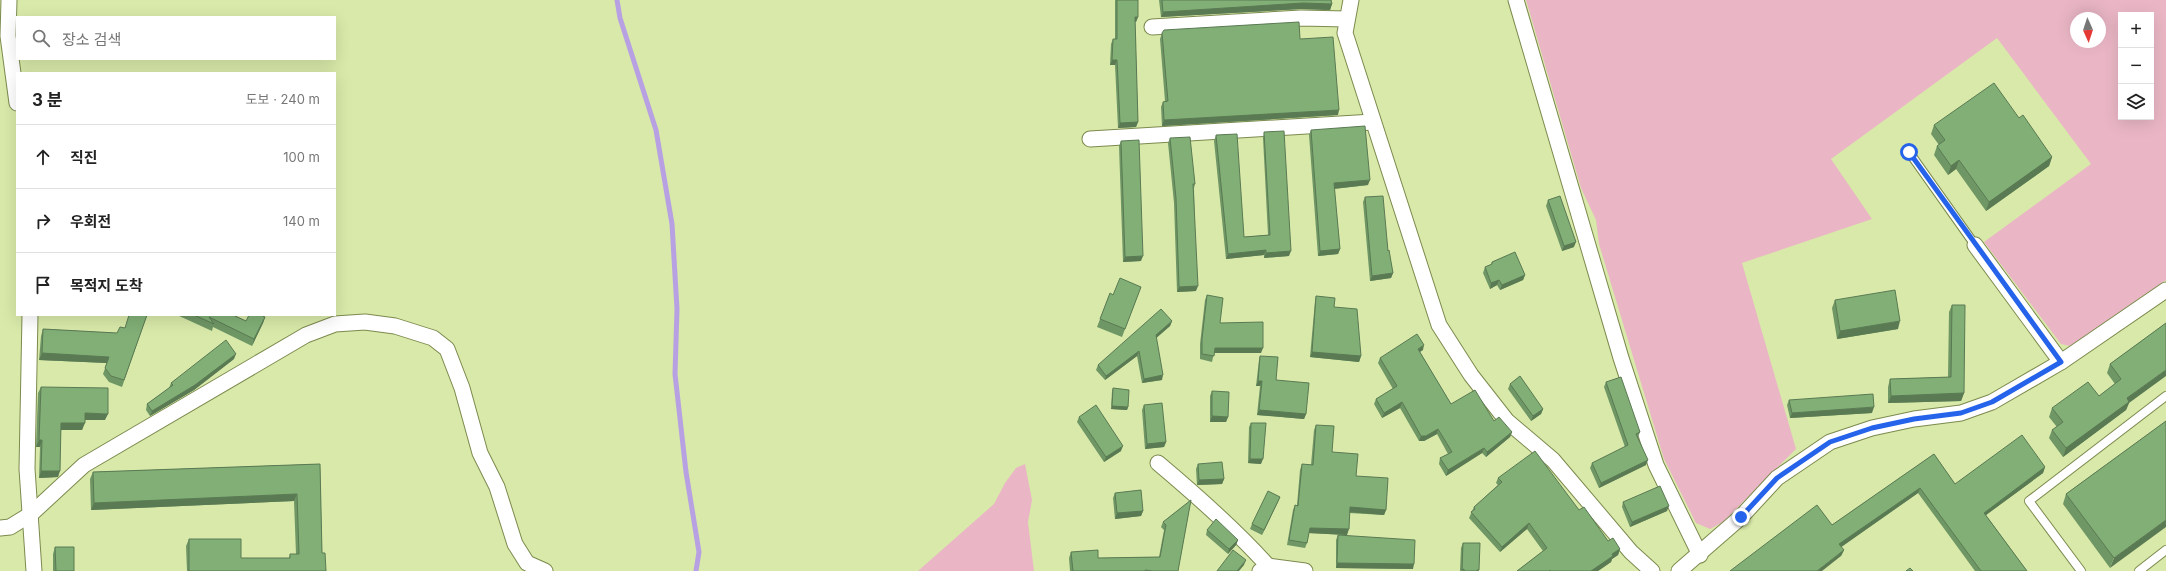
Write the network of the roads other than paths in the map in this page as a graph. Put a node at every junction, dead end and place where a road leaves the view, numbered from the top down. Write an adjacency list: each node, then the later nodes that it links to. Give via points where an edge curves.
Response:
1 (9, 0): 6 (street, via 8,36)
2 (1352, 0): 4 (street)
3 (1516, 0): 19 (street, via 1621,358 1656,465)
4 (1346, 19): 5 (street, via 1300,18); 7 (street, via 1345,33)
5 (1152, 27)
6 (16, 96)
7 (1373, 122): 8 (street); 24 (street, via 1439,326 1471,375 1507,421 1553,460 1631,552)
8 (1090, 138)
9 (1909, 152): 10 (lane)
10 (1975, 246): 13 (street)
11 (2166, 290): 13 (street)
12 (30, 316): 16 (street, via 27,469)
13 (2061, 362): 19 (street, via 1992,402 1961,413 1872,428 1830,442 1777,478 1741,517)
14 (2166, 396): 26 (lane, via 2029,501)
15 (1158, 463): 20 (street, via 1255,551)
16 (31, 514): 17 (street, via 10,527); 21 (street); 22 (street, via 84,465 306,335 335,324 364,322 394,326 433,338 447,349 462,388 480,453 498,487 515,544 528,562)
17 (0, 528)
18 (2166, 550): 27 (lane)
19 (1700, 555): 25 (street)
20 (1264, 569): 23 (street)
21 (34, 571)
22 (546, 571)
23 (1305, 571)
24 (1652, 571)
25 (1679, 571)
26 (2081, 571)
27 (2139, 571)

